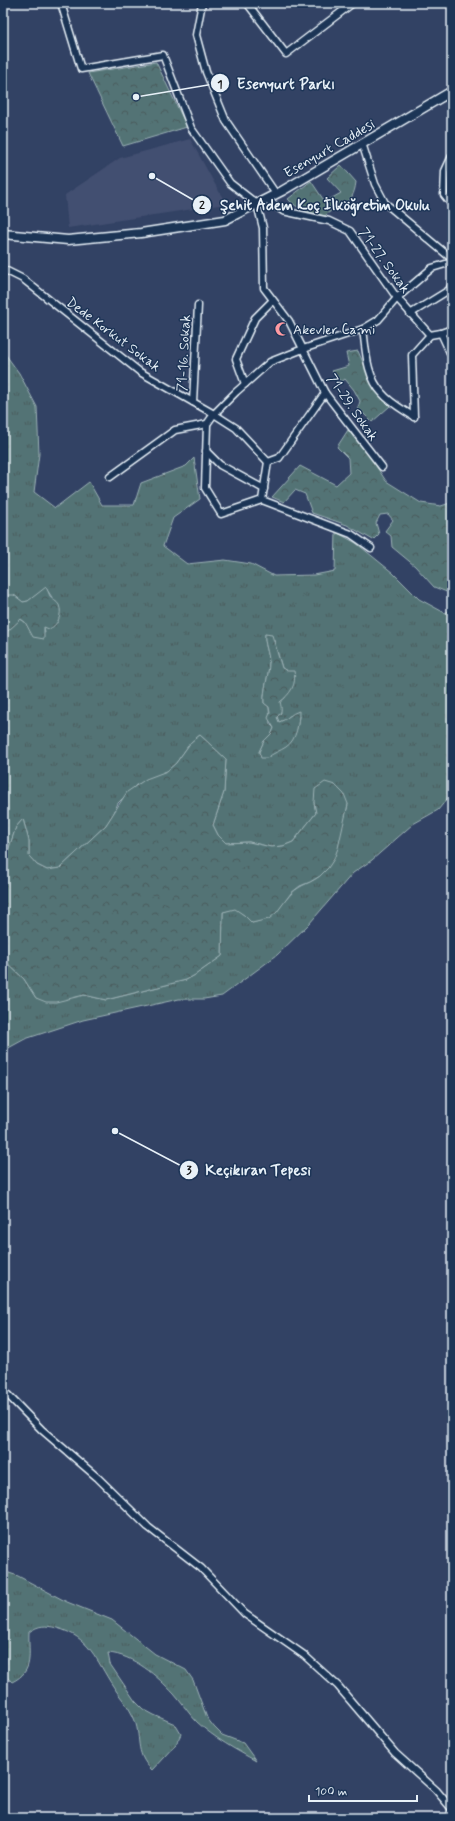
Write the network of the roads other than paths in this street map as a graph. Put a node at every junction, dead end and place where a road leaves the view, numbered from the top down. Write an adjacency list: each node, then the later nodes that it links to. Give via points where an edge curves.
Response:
1 (61, 3): 10 (street, via 81,68 163,55 191,128 230,183)
2 (202, 3): 8 (street, via 196,35 206,72 226,121)
3 (247, 3): 4 (street, via 286,54)
4 (353, 3)
5 (452, 91): 6 (street, Esenyurt Caddesi)
6 (362, 143): 8 (street, Esenyurt Caddesi); 13 (street, via 385,203)
7 (452, 156): 11 (street, via 445,171 444,195)
8 (276, 194): 9 (street, Esenyurt Caddesi)
9 (266, 199): 10 (street, Esenyurt Caddesi); 16 (street, 71-27. Sokak, via 283,211 329,221 350,231)
10 (256, 204): 12 (street, Esenyurt Caddesi, via 225,220 141,233 68,240); 17 (street, 71-29. Sokak, via 263,228 264,288)
11 (452, 205)
12 (3, 234)
13 (452, 260): 16 (street, via 432,268)
14 (3, 269): 28 (street, Dede Korkut Sokak, via 23,279 140,372)
15 (452, 284): 19 (street, via 449,290)
16 (397, 298): 19 (street, 71-27. Sokak); 20 (street, via 378,320)
17 (272, 301): 24 (street, 71-29. Sokak, via 289,321); 26 (street, via 255,318 236,360)
18 (198, 305): 28 (street, 71-16. Sokak)
19 (410, 314): 23 (street, 71-27. Sokak)
20 (363, 329): 23 (street, via 373,380 382,394 414,417 412,355); 24 (street)
21 (452, 329): 22 (street)
22 (441, 333): 23 (street); 25 (street)
23 (430, 335)
24 (303, 349): 26 (street, via 270,362); 27 (street, 71-29. Sokak)
25 (452, 357)
26 (245, 384): 29 (street)
27 (325, 393): 32 (street, via 278,458); 33 (street, 71-29. Sokak)
28 (193, 402): 29 (street, Dede Korkut Sokak)
29 (214, 414): 30 (street); 32 (street, Dede Korkut Sokak, via 236,428)
30 (207, 424): 31 (street); 34 (street, via 175,430)
31 (206, 450): 35 (street, via 220,465); 36 (street, via 205,488 221,514)
32 (268, 462): 35 (street)
33 (382, 467)
34 (110, 477)
35 (264, 489): 36 (street)
36 (262, 500): 37 (street, via 351,534)
37 (371, 548)
38 (3, 1390): 39 (street, via 42,1430 98,1478 148,1527 201,1568 245,1614 304,1655 338,1686 395,1753 436,1790)
39 (452, 1809)

